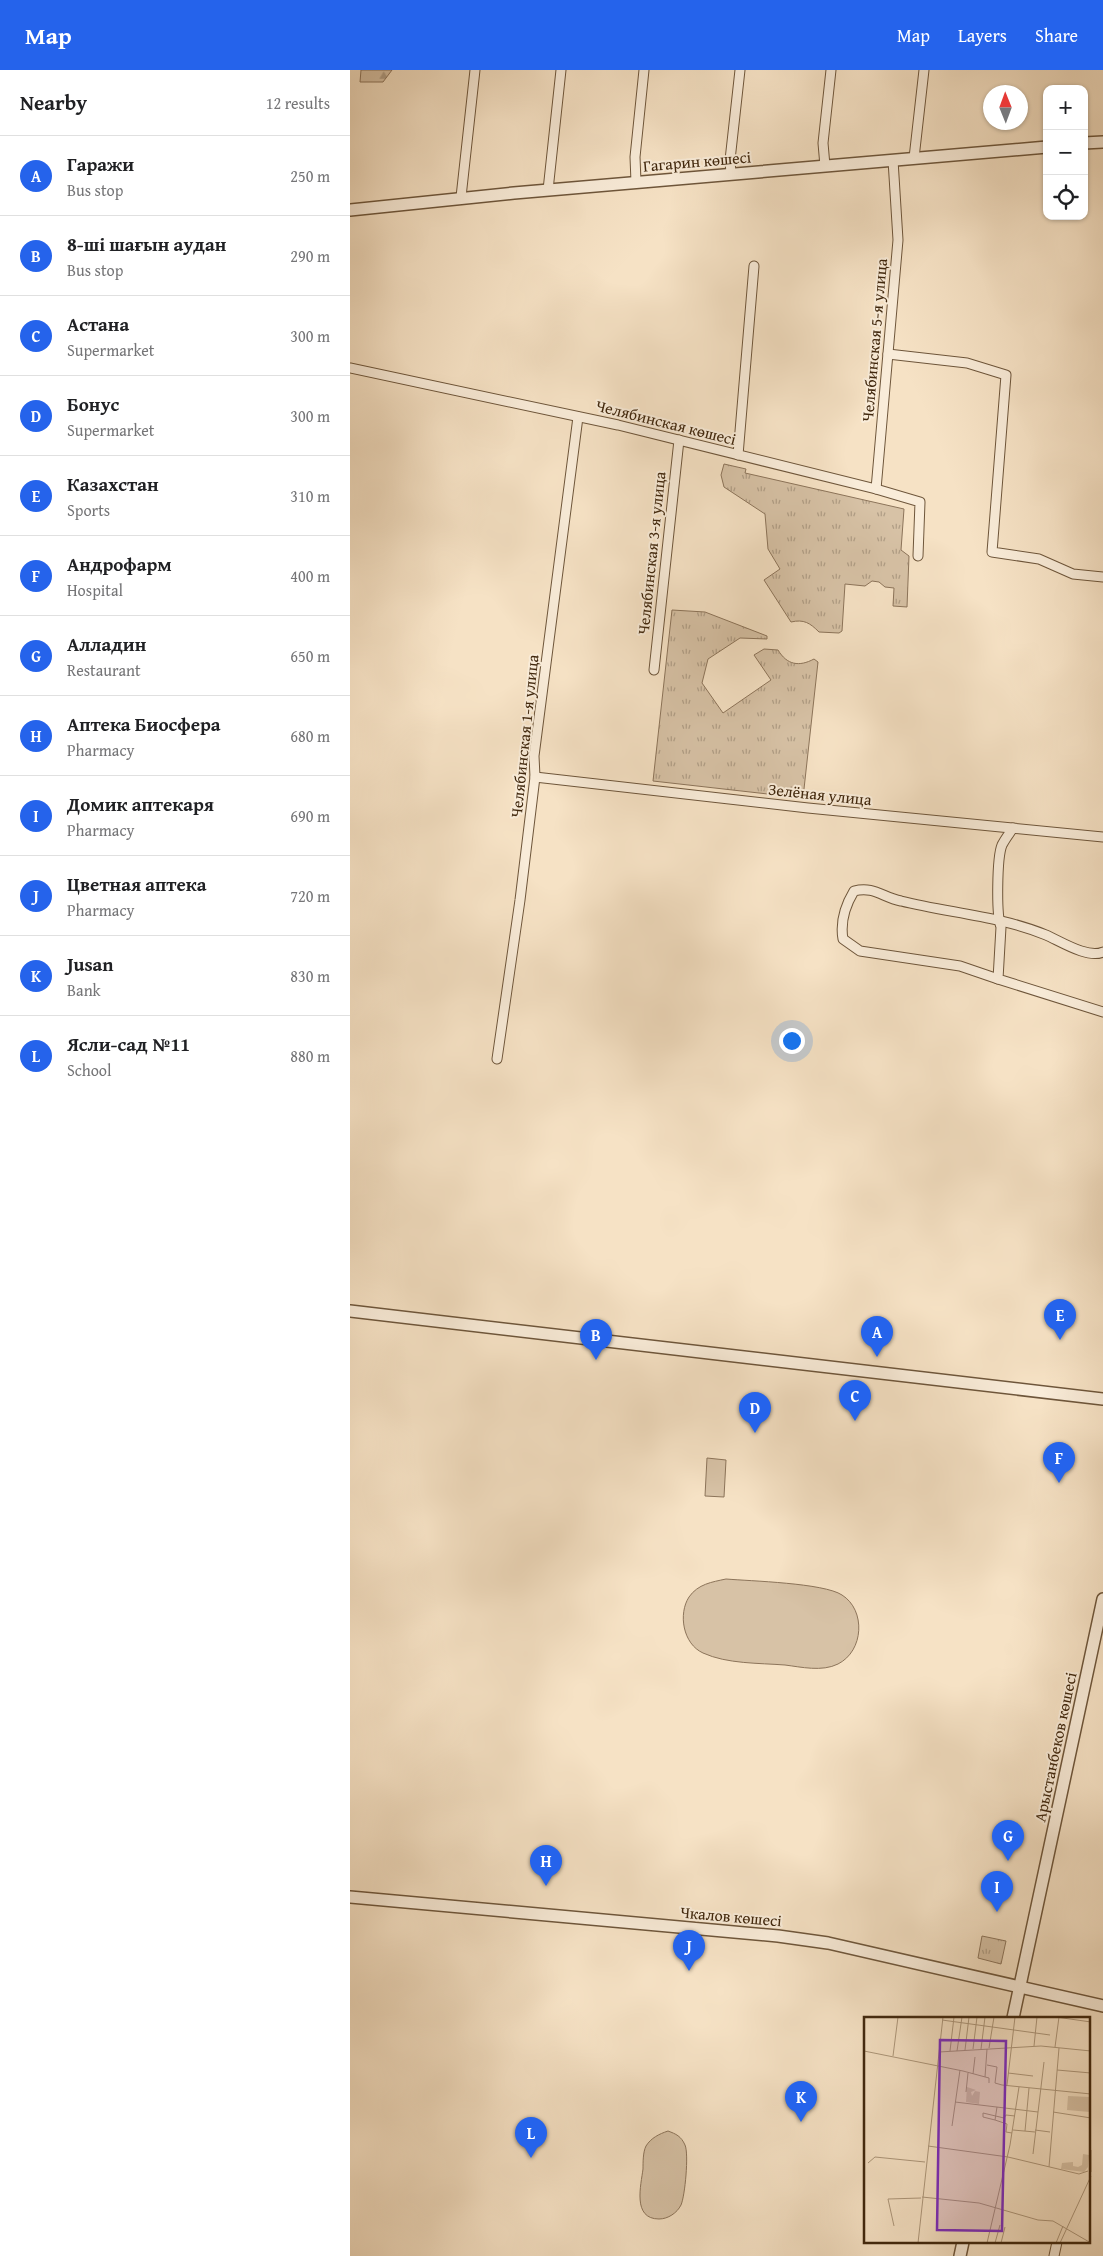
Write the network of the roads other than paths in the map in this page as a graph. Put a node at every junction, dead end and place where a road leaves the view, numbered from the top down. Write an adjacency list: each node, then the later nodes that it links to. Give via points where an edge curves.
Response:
1 (475, 70): 16 (street)
2 (561, 70): 15 (street)
3 (644, 70): 14 (street, via 634,157)
4 (740, 70): 13 (street)
5 (831, 70): 12 (street, via 823,143)
6 (924, 70): 10 (street)
7 (1103, 142): 8 (street)
8 (1088, 143)
9 (1043, 147): 10 (street, Гагарин көшесі)
10 (914, 158): 11 (street, Гагарин көшесі)
11 (893, 160): 12 (street, Гагарин көшесі); 19 (street, Челябинская 5-я улица, via 898,240)
12 (825, 166): 13 (street, Гагарин көшесі)
13 (731, 174): 14 (street, Гагарин көшесі)
14 (636, 182): 15 (street, Гагарин көшесі)
15 (548, 190): 16 (street, Гагарин көшесі)
16 (461, 197): 17 (street, Гагарин көшесі)
17 (350, 210)
18 (754, 266): 23 (street)
19 (888, 354): 24 (street, Челябинская 5-я улица); 26 (street, via 968,363 1006,376 992,552 1039,559 1073,574)
20 (350, 368): 21 (street, Челябинская көшесі)
21 (578, 416): 22 (street, Челябинская көшесі); 28 (street, Челябинская 1-я улица, via 534,756)
22 (679, 440): 23 (street, Челябинская көшесі); 27 (street, Челябинская 3-я улица)
23 (738, 455): 24 (street, Челябинская көшесі)
24 (876, 489): 25 (street, Челябинская көшесі, via 920,502)
25 (918, 556)
26 (1103, 577)
27 (654, 670)
28 (535, 777): 29 (street, Зелёная улица); 35 (street, Челябинская 1-я улица)
29 (1013, 828): 30 (street, Зелёная улица); 31 (street, via 1002,846)
30 (1103, 837)
31 (998, 920): 32 (street, via 1046,935 1060,944 1082,951); 33 (street, via 1001,927); 33 (street, via 898,901 865,888 854,891 850,897 841,928 843,939 860,951 960,966)
32 (1103, 952)
33 (998, 979): 34 (street)
34 (1103, 1012)
35 (497, 1059)
36 (350, 1311): 37 (street)
37 (1103, 1399)
38 (1103, 1599): 40 (street, Арыстанбеков көшесі)
39 (350, 1897): 40 (street, Чкалов көшесі, via 828,1943)
40 (1020, 1987): 41 (street, Чкалов көшесі); 42 (street, Арыстанбеков көшесі)
41 (1103, 2006)
42 (1013, 2017)

